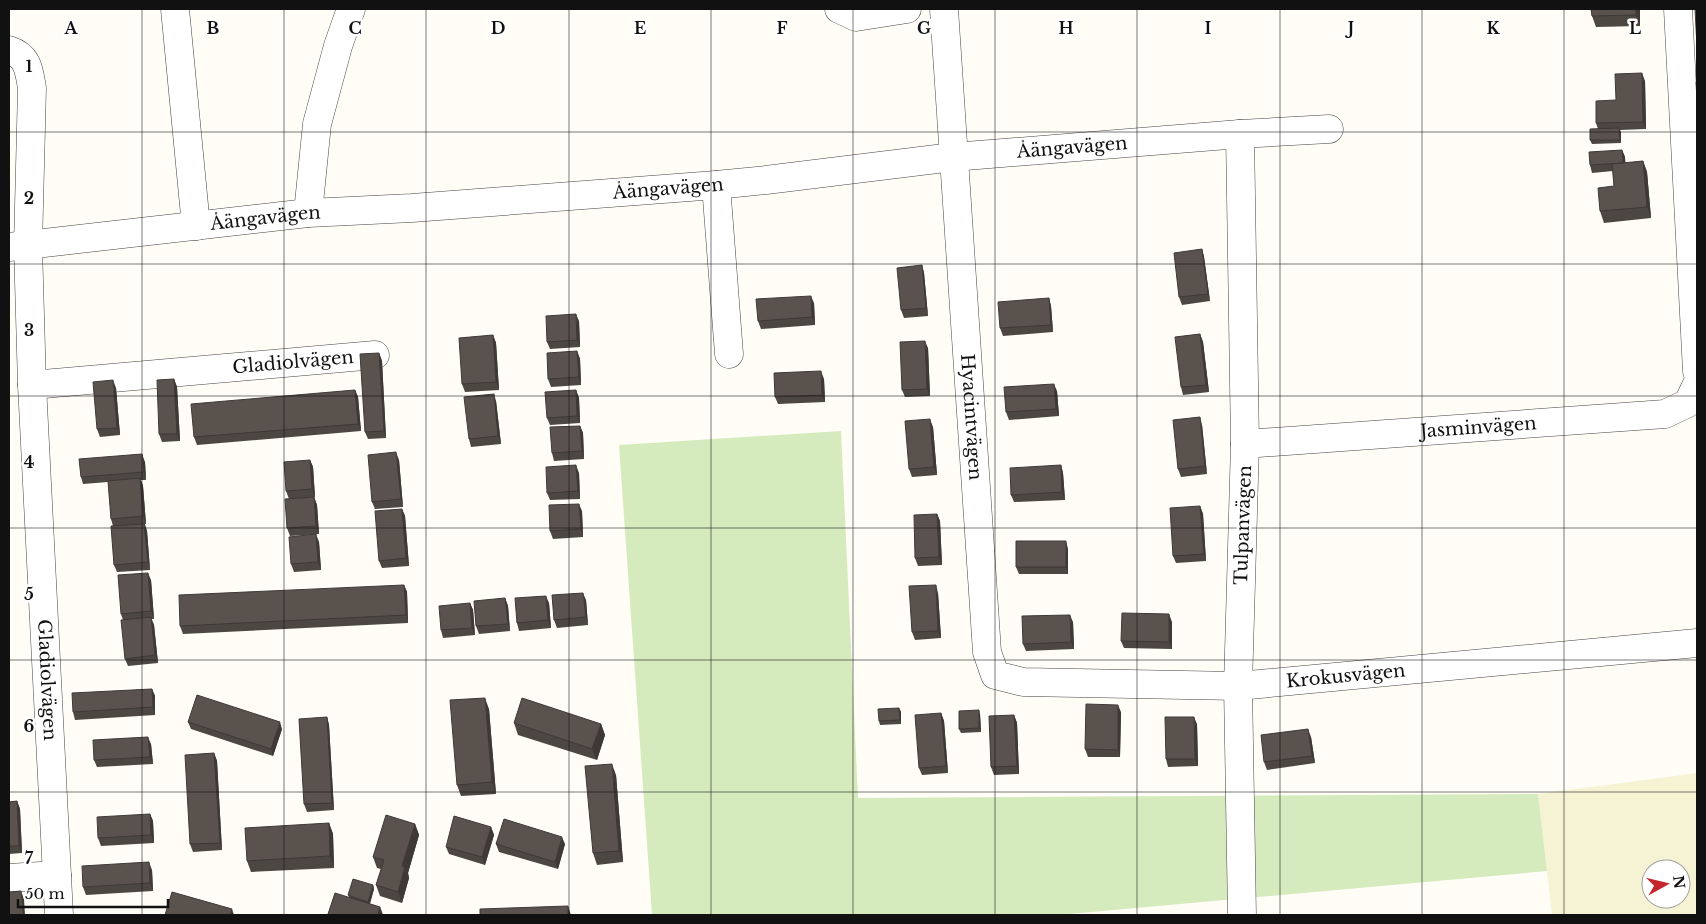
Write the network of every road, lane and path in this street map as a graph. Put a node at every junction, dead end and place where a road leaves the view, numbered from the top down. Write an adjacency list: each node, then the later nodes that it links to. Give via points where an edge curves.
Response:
1 (175, 9): 13 (street)
2 (351, 9): 12 (street, via 317,124)
3 (838, 9): 4 (street, via 856,17)
4 (907, 9)
5 (944, 9): 10 (street, Hyacintvägen)
6 (1678, 9): 17 (street)
7 (9, 50): 14 (street, Gladiolvägen, via 24,58 32,88)
8 (1329, 129): 9 (street, Åängavägen)
9 (1240, 134): 10 (street, Åängavägen); 20 (street, Tulpanvägen)
10 (953, 157): 11 (street, Åängavägen); 22 (street, Hyacintvägen, via 987,652)
11 (716, 185): 12 (street, Åängavägen); 15 (street)
12 (308, 213): 13 (street, Åängavägen)
13 (196, 226): 14 (street, Åängavägen)
14 (18, 246): 19 (street, Gladiolvägen)
15 (729, 354)
16 (376, 355): 19 (street, Gladiolvägen)
17 (1697, 372)
18 (1697, 384): 20 (street, Jasminvägen, via 1688,403 1664,414)
19 (32, 385): 24 (street, Gladiolvägen)
20 (1245, 444): 23 (street, Tulpanvägen)
21 (1697, 643): 23 (street, Krokusvägen)
22 (995, 675): 23 (street, Krokusvägen, via 1023,682)
23 (1238, 686): 27 (street, Tulpanvägen)
24 (57, 875): 25 (street); 26 (street, Gladiolvägen)
25 (9, 878)
26 (59, 915)
27 (1242, 915)

